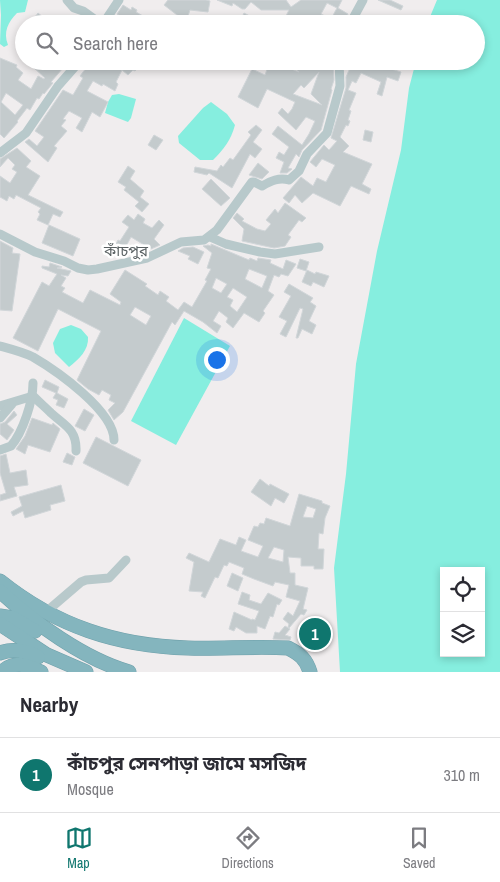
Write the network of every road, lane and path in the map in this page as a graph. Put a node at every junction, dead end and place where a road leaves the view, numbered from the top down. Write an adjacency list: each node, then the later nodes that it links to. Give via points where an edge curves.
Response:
1 (67, 0): 4 (street, via 74,8)
2 (119, 0): 5 (street)
3 (363, 0): 6 (street)
4 (89, 15)
5 (108, 15)
6 (355, 15)
7 (72, 70): 9 (street, via 26,134)
8 (339, 70): 11 (street, via 340,86 327,133 308,154 299,171 289,180 272,180 262,186 252,182)
9 (0, 153)
10 (0, 234): 11 (street, via 35,252 88,270 147,258 181,242)
11 (210, 237): 12 (street, via 244,249 275,254)
12 (319, 247)
13 (0, 346): 19 (street, via 31,356 94,402 114,431)
14 (33, 383): 15 (street)
15 (33, 396): 16 (street); 20 (street, via 14,442); 21 (street, via 68,426)
16 (12, 404): 17 (street); 18 (street)
17 (0, 406)
18 (0, 418)
19 (114, 440)
20 (0, 450)
21 (76, 451)
22 (126, 560): 25 (street, via 109,578 86,580 76,585)
23 (0, 582): 25 (highway)
24 (0, 591): 29 (highway, via 47,629)
25 (46, 612): 35 (highway, via 103,636 141,645 288,648 299,653)
26 (0, 616): 29 (highway, via 20,621 80,658)
27 (0, 624): 33 (highway, via 47,654)
28 (0, 652): 32 (highway, via 23,651 36,655)
29 (106, 665): 34 (highway)
30 (2, 672): 31 (highway, via 7,667 20,664)
31 (41, 672)
32 (65, 672)
33 (86, 672)
34 (129, 672)
35 (310, 672)

